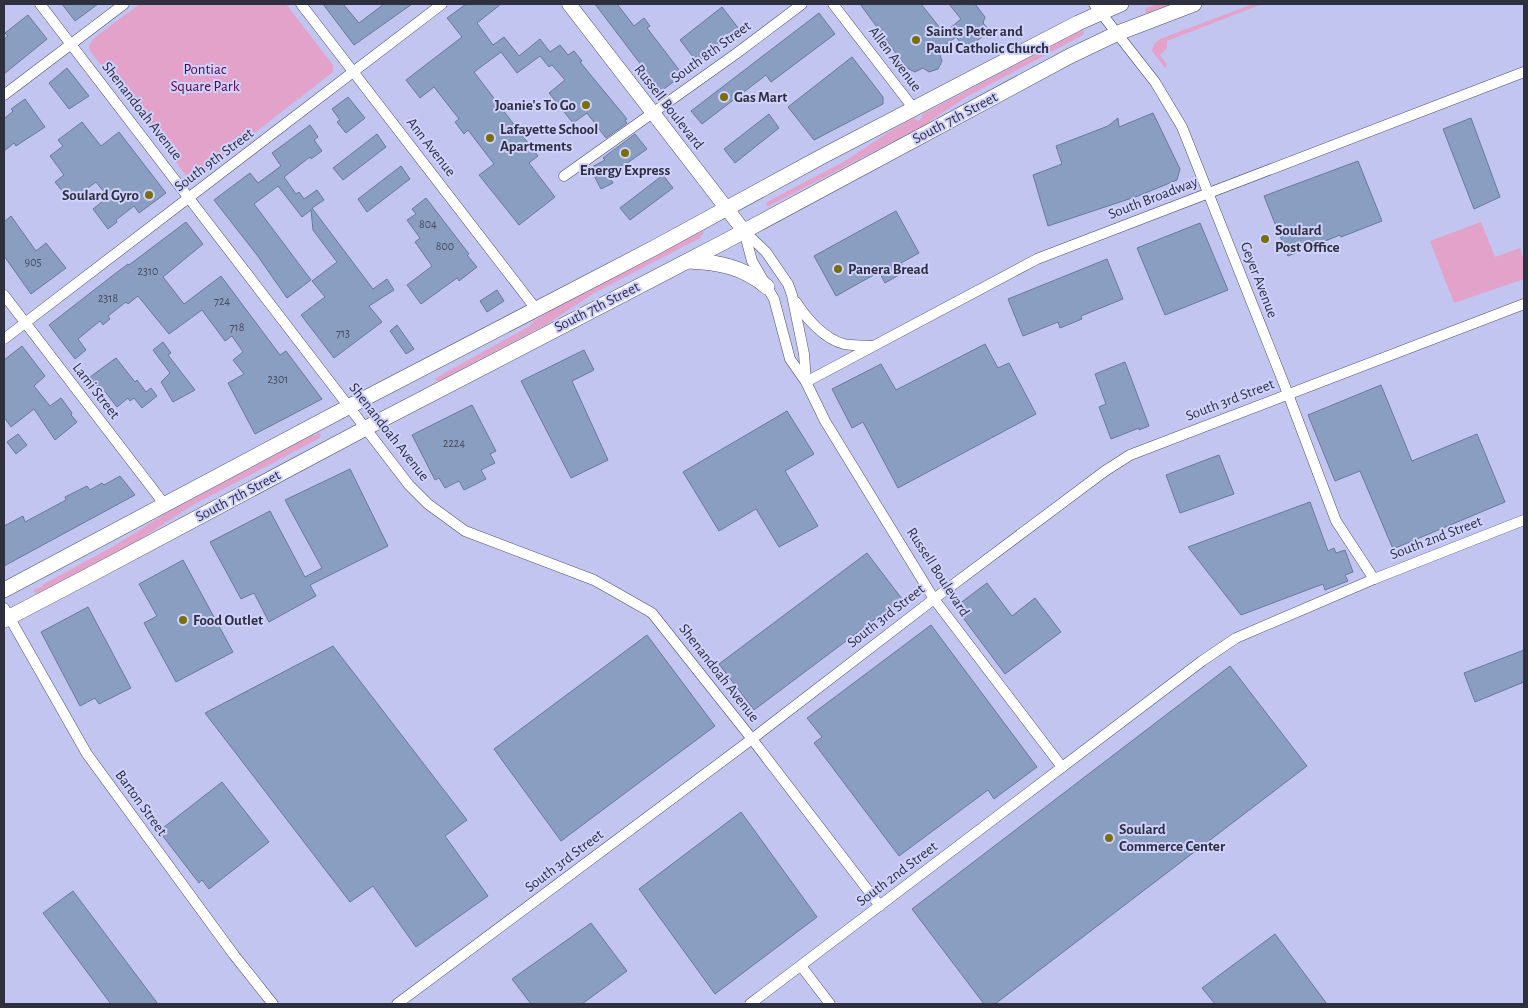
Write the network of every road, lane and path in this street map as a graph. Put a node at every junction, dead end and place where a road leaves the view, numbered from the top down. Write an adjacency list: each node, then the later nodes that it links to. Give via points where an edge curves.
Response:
1 (40, 4): 12 (street, Shenandoah Avenue)
2 (124, 4): 12 (street)
3 (301, 4): 13 (street, Ann Avenue)
4 (442, 4): 13 (street, South 9th Street)
5 (569, 4): 17 (main road, Russell Boulevard)
6 (802, 4): 17 (street, South 8th Street)
7 (833, 4): 16 (street, Allen Avenue)
8 (1121, 4): 10 (main road, South 7th Street)
9 (1194, 4): 11 (main road, South 7th Street)
10 (1097, 8): 11 (street, Geyer Avenue); 16 (main road, South 7th Street)
11 (1118, 33): 19 (street, Geyer Avenue, via 1172,108); 22 (main road, South 7th Street)
12 (71, 44): 15 (street); 20 (street, Shenandoah Avenue)
13 (354, 71): 20 (street, South 9th Street); 28 (street, Ann Avenue)
14 (1524, 72): 19 (street, South Broadway)
15 (4, 95)
16 (914, 109): 21 (main road, South 7th Street)
17 (652, 112): 18 (street, South 8th Street); 21 (main road, Russell Boulevard)
18 (564, 176)
19 (1209, 193): 31 (street, South Broadway, via 1037,259); 33 (street, Geyer Avenue)
20 (190, 198): 29 (street, South 9th Street); 34 (street, Shenandoah Avenue)
21 (727, 209): 22 (main road, Russell Boulevard); 28 (main road, South 7th Street)
22 (744, 231): 23 (main road, South 7th Street); 24 (street, Russell Boulevard, via 752,261); 26 (street, Russell Boulevard, via 777,266)
23 (686, 261): 24 (main road, via 738,268); 35 (main road, South 7th Street)
24 (767, 287): 32 (street, Russell Boulevard, via 778,310 790,359)
25 (4, 295): 29 (street, Lami Street)
26 (792, 295): 31 (street, via 802,311 828,336 843,344); 32 (street, Russell Boulevard)
27 (1524, 304): 33 (street, South 3rd Street)
28 (536, 308): 34 (main road, South 7th Street)
29 (25, 323): 30 (street, South 9th Street); 36 (street, Lami Street)
30 (4, 339)
31 (873, 346): 32 (street, South Broadway)
32 (806, 382): 40 (street, Russell Boulevard, via 824,421)
33 (1288, 394): 38 (street, Geyer Avenue, via 1336,522); 40 (street, South 3rd Street, via 1130,455)
34 (350, 406): 35 (street, Shenandoah Avenue); 36 (main road, South 7th Street)
35 (366, 428): 41 (main road, South 7th Street, via 88,576); 42 (street, Shenandoah Avenue, via 409,485 428,504 465,531 594,580 652,613)
36 (165, 505): 39 (main road, South 7th Street)
37 (1524, 520): 38 (street, South 2nd Street)
38 (1374, 579): 43 (street, South 2nd Street, via 1236,638)
39 (4, 590)
40 (934, 599): 42 (street, South 3rd Street); 43 (street, Russell Boulevard)
41 (6, 615): 46 (street, Barton Street, via 87,754)
42 (752, 739): 44 (street, Shenandoah Avenue); 47 (street, South 3rd Street)
43 (1062, 768): 44 (street, South 2nd Street)
44 (880, 906): 45 (street, South 2nd Street)
45 (801, 966): 48 (street, South 2nd Street); 49 (street)
46 (273, 1004)
47 (397, 1004)
48 (750, 1004)
49 (830, 1004)

